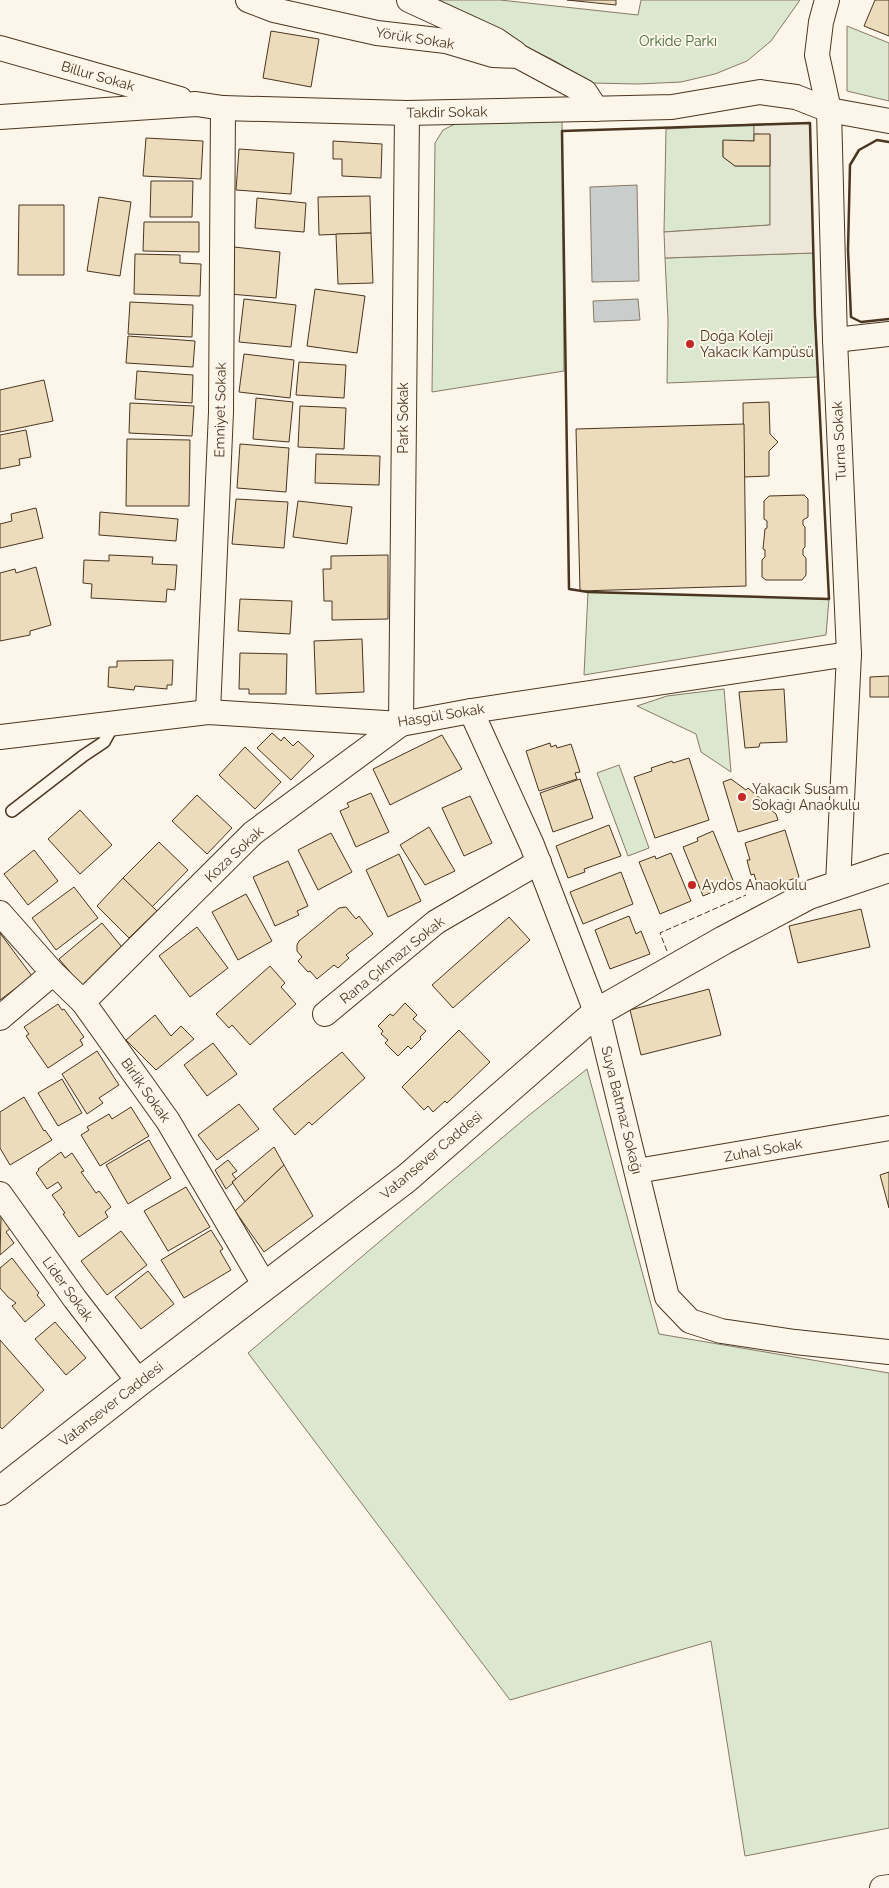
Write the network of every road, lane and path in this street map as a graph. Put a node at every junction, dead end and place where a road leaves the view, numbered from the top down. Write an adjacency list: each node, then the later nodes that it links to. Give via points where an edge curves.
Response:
1 (248, 0): 5 (street, Yörük Sokak, via 274,10 377,33 446,42 493,55)
2 (409, 0): 5 (street, via 496,40)
3 (827, 0): 9 (street, Turna Sokak, via 817,55)
4 (0, 48): 6 (street, Billur Sokak)
5 (518, 56): 8 (street, Yörük Sokak, via 585,92)
6 (196, 104): 7 (street, Takdir Sokak); 11 (street, Takdir Sokak)
7 (223, 108): 10 (street, Takdir Sokak); 17 (street, Emniyet Sokak, via 221,412)
8 (596, 109): 9 (street, Takdir Sokak, via 672,106 760,92 796,97); 10 (street, Takdir Sokak)
9 (829, 110): 12 (street, Takdir Sokak); 14 (street, Turna Sokak)
10 (407, 113): 19 (street, Park Sokak)
11 (0, 117)
12 (889, 121)
13 (889, 334): 14 (street)
14 (835, 340): 15 (street, Turna Sokak)
15 (849, 654): 16 (street, Hasgül Sokak); 24 (street, Turna Sokak)
16 (470, 711): 19 (street, Hasgül Sokak); 22 (street, Suya Batmaz Sokağı)
17 (208, 712): 18 (street, Hasgül Sokak); 19 (street, Hasgül Sokak)
18 (115, 723): 20 (street, Hasgül Sokak); 21 (lane, via 104,742)
19 (401, 724): 27 (street, Koza Sokak, via 253,833)
20 (0, 737)
21 (12, 811)
22 (539, 862): 28 (street, Suya Batmaz Sokağı); 29 (street, Rana Çıkmazı Sokak, via 436,922)
23 (888, 872): 24 (main road, Vatansever Caddesi)
24 (838, 884): 28 (main road, Vatansever Caddesi, via 809,895 724,940)
25 (0, 913): 26 (street, Birlik Sokak)
26 (53, 973): 27 (street, Birlik Sokak); 30 (street)
27 (83, 1002): 34 (street, Birlik Sokak, via 168,1121)
28 (596, 1013): 32 (street, Suya Batmaz Sokağı); 34 (main road, Vatansever Caddesi, via 407,1178)
29 (325, 1014)
30 (0, 1018)
31 (889, 1128): 32 (street, Zuhal Sokak)
32 (638, 1171): 35 (street, Suya Batmaz Sokağı, via 667,1298 690,1321 721,1331)
33 (0, 1194): 36 (street, Lider Sokak, via 75,1300)
34 (265, 1286): 36 (main road, Vatansever Caddesi)
35 (889, 1352)
36 (139, 1382): 37 (main road, Vatansever Caddesi)
37 (0, 1490)
38 (889, 1887): 39 (street)
39 (882, 1888)

